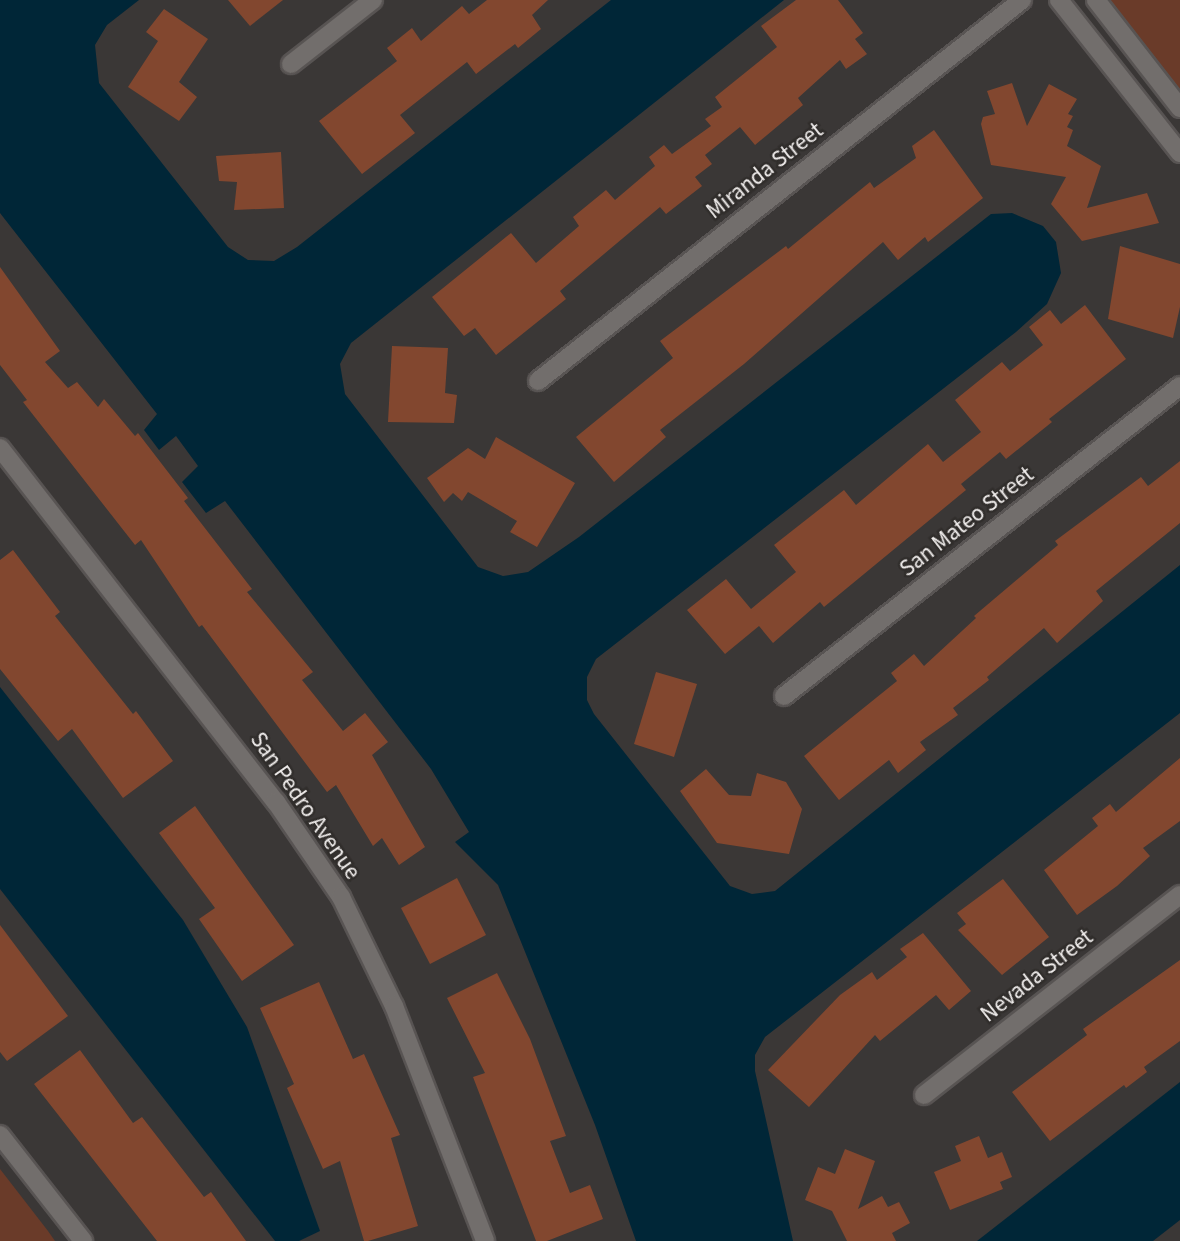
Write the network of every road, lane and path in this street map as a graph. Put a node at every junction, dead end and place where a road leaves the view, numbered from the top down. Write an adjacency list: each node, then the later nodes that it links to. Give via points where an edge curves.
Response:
1 (373, 0): 5 (street)
2 (1022, 0): 8 (street, Miranda Street)
3 (1059, 0): 7 (street)
4 (1096, 0): 6 (street)
5 (291, 64)
6 (1180, 108)
7 (1180, 153)
8 (538, 381)
9 (1180, 386): 11 (street, San Mateo Street)
10 (0, 448): 16 (street, San Pedro Avenue, via 276,802 341,897 394,1006)
11 (784, 696)
12 (1180, 895): 13 (street, Nevada Street)
13 (924, 1095)
14 (0, 1135): 15 (street)
15 (83, 1241)
16 (485, 1241)

